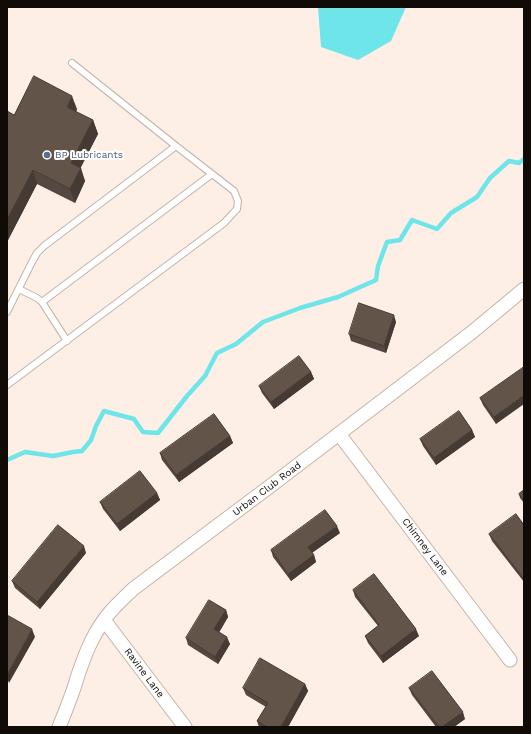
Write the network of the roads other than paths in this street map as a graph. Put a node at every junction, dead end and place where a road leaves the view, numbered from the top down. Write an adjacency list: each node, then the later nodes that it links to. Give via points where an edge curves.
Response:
1 (72, 63): 2 (lane)
2 (176, 146): 3 (lane); 4 (lane, via 44,246 37,253)
3 (212, 174): 6 (lane); 8 (lane, via 234,191 238,201 237,209 224,223)
4 (19, 289): 6 (lane); 7 (lane)
5 (524, 289): 10 (street, Urban Club Road)
6 (42, 302): 8 (lane)
7 (7, 312)
8 (67, 341): 9 (lane)
9 (7, 385)
10 (339, 434): 11 (street, Urban Club Road, via 133,589); 12 (street, Chimney Lane)
11 (104, 620): 13 (street, Urban Club Road, via 84,657); 14 (street, Ravine Lane)
12 (510, 660)
13 (59, 727)
14 (184, 727)

